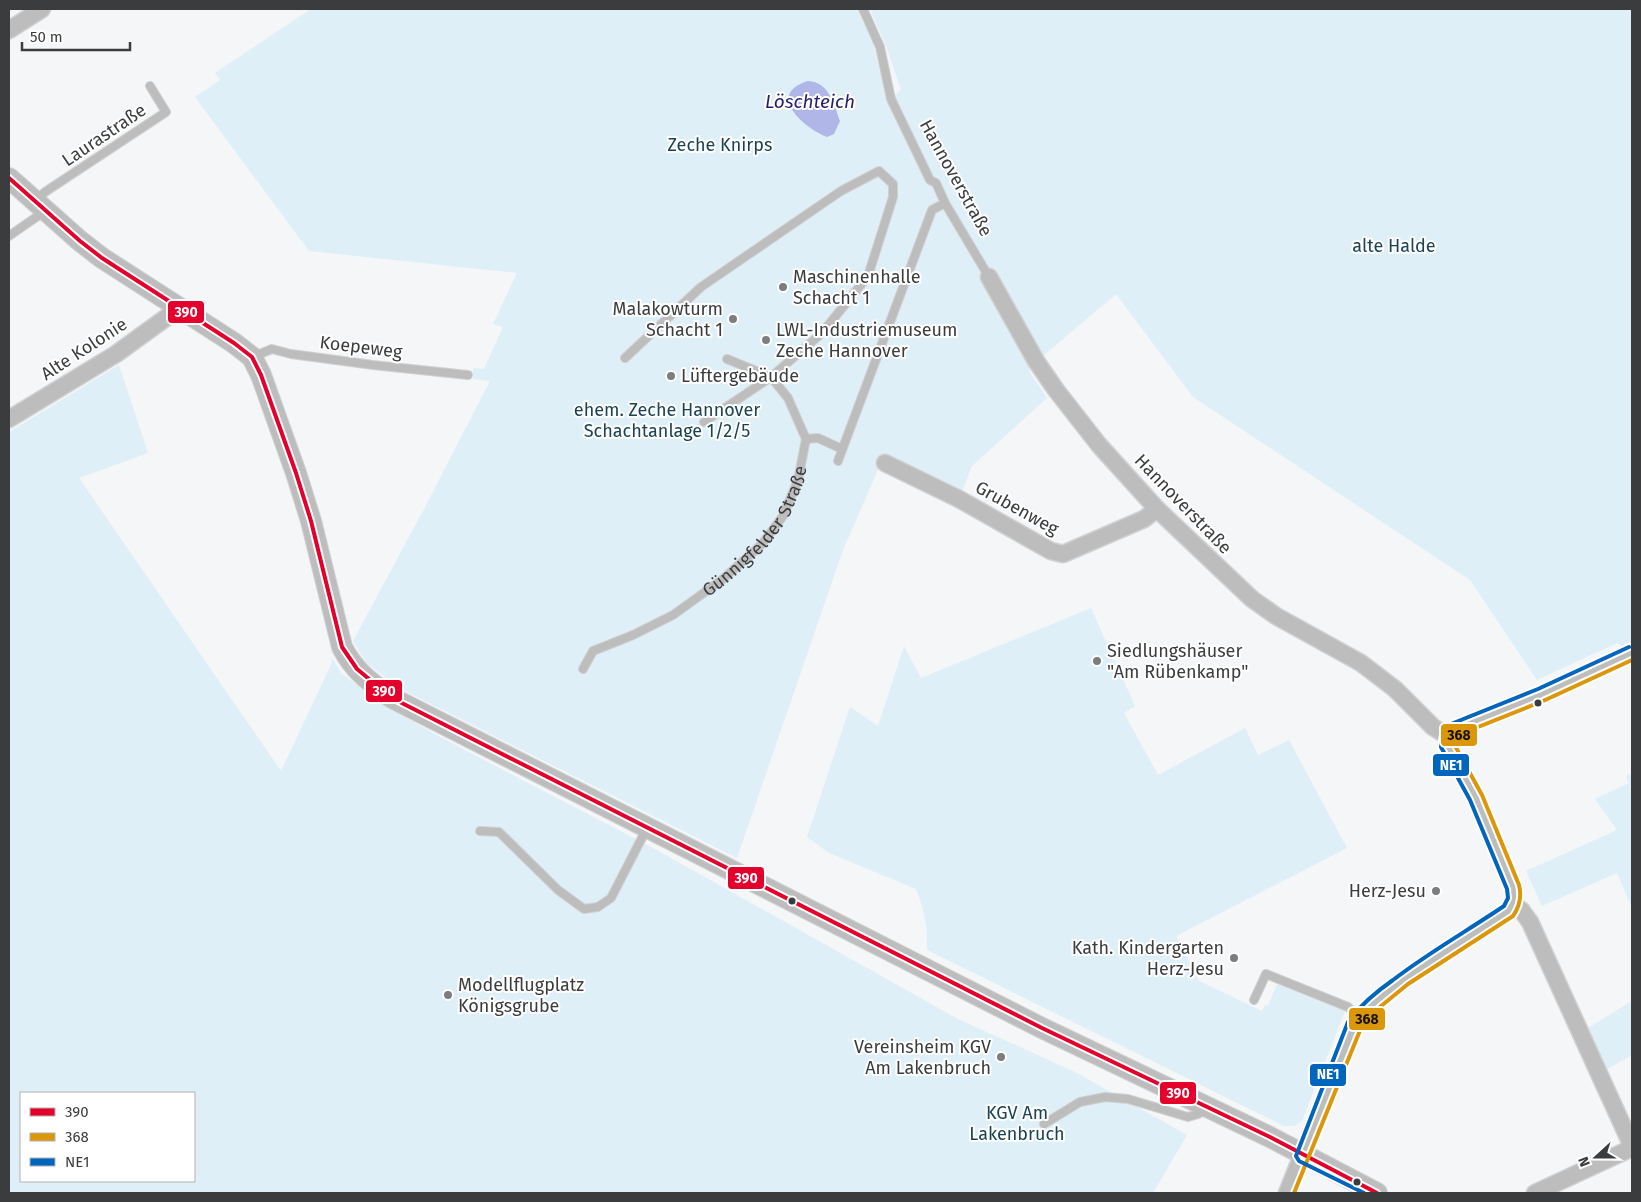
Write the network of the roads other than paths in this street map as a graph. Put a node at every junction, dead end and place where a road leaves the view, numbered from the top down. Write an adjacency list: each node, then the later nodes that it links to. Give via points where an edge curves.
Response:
1 (42, 9): 3 (street)
2 (863, 9): 6 (lane, Hannoverstraße, via 880,47 891,99 930,180 936,183)
3 (9, 30)
4 (150, 86): 7 (lane, Laurastraße, via 166,112 45,192)
5 (10, 182): 7 (street)
6 (945, 203): 9 (lane, Hannoverstraße); 19 (lane, via 932,210)
7 (40, 206): 8 (lane); 10 (street, via 102,258)
8 (9, 236)
9 (988, 277): 22 (street, Hannoverstraße, via 1056,390 1099,445)
10 (178, 307): 11 (street); 16 (street, Alte Kolonie, via 116,354)
11 (252, 357): 14 (lane, Koepeweg, via 272,349 365,364); 26 (street, via 296,473 337,629 349,661 392,698)
12 (625, 358): 15 (lane, via 700,287 841,191 879,171 893,184 893,197 868,276 822,333)
13 (728, 359): 15 (lane)
14 (468, 374)
15 (771, 376): 17 (lane); 18 (lane, Günnigfelder Straße, via 788,398)
16 (9, 419)
17 (704, 422)
18 (806, 439): 19 (lane, via 818,438); 24 (lane, Günnigfelder Straße, via 798,480 783,516 762,544 723,579 673,615 593,651)
19 (842, 449): 20 (lane)
20 (838, 461)
21 (885, 463): 22 (street, Grubenweg, via 959,499 1051,551 1063,554 1144,519)
22 (1157, 509): 25 (street, Hannoverstraße, via 1252,599 1276,616 1361,663 1395,689 1432,727)
23 (1632, 653): 25 (street, via 1454,730)
24 (583, 670)
25 (1449, 737): 28 (street, via 1447,745 1476,797 1513,887)
26 (647, 828): 27 (lane, via 611,898 598,907 584,908 558,890 499,832); 31 (street, via 1042,1028)
27 (480, 831)
28 (1514, 904): 30 (street, via 1509,911 1406,978); 33 (street, via 1530,922)
29 (1254, 1000): 30 (lane, via 1266,974 1348,1008)
30 (1359, 1017): 34 (street)
31 (1208, 1108): 32 (lane, via 1188,1117 1128,1098 1104,1097 1080,1102); 34 (street)
32 (1044, 1124)
33 (1632, 1147): 37 (street)
34 (1302, 1156): 35 (street); 36 (street)
35 (1287, 1193)
36 (1377, 1193)
37 (1535, 1193)

